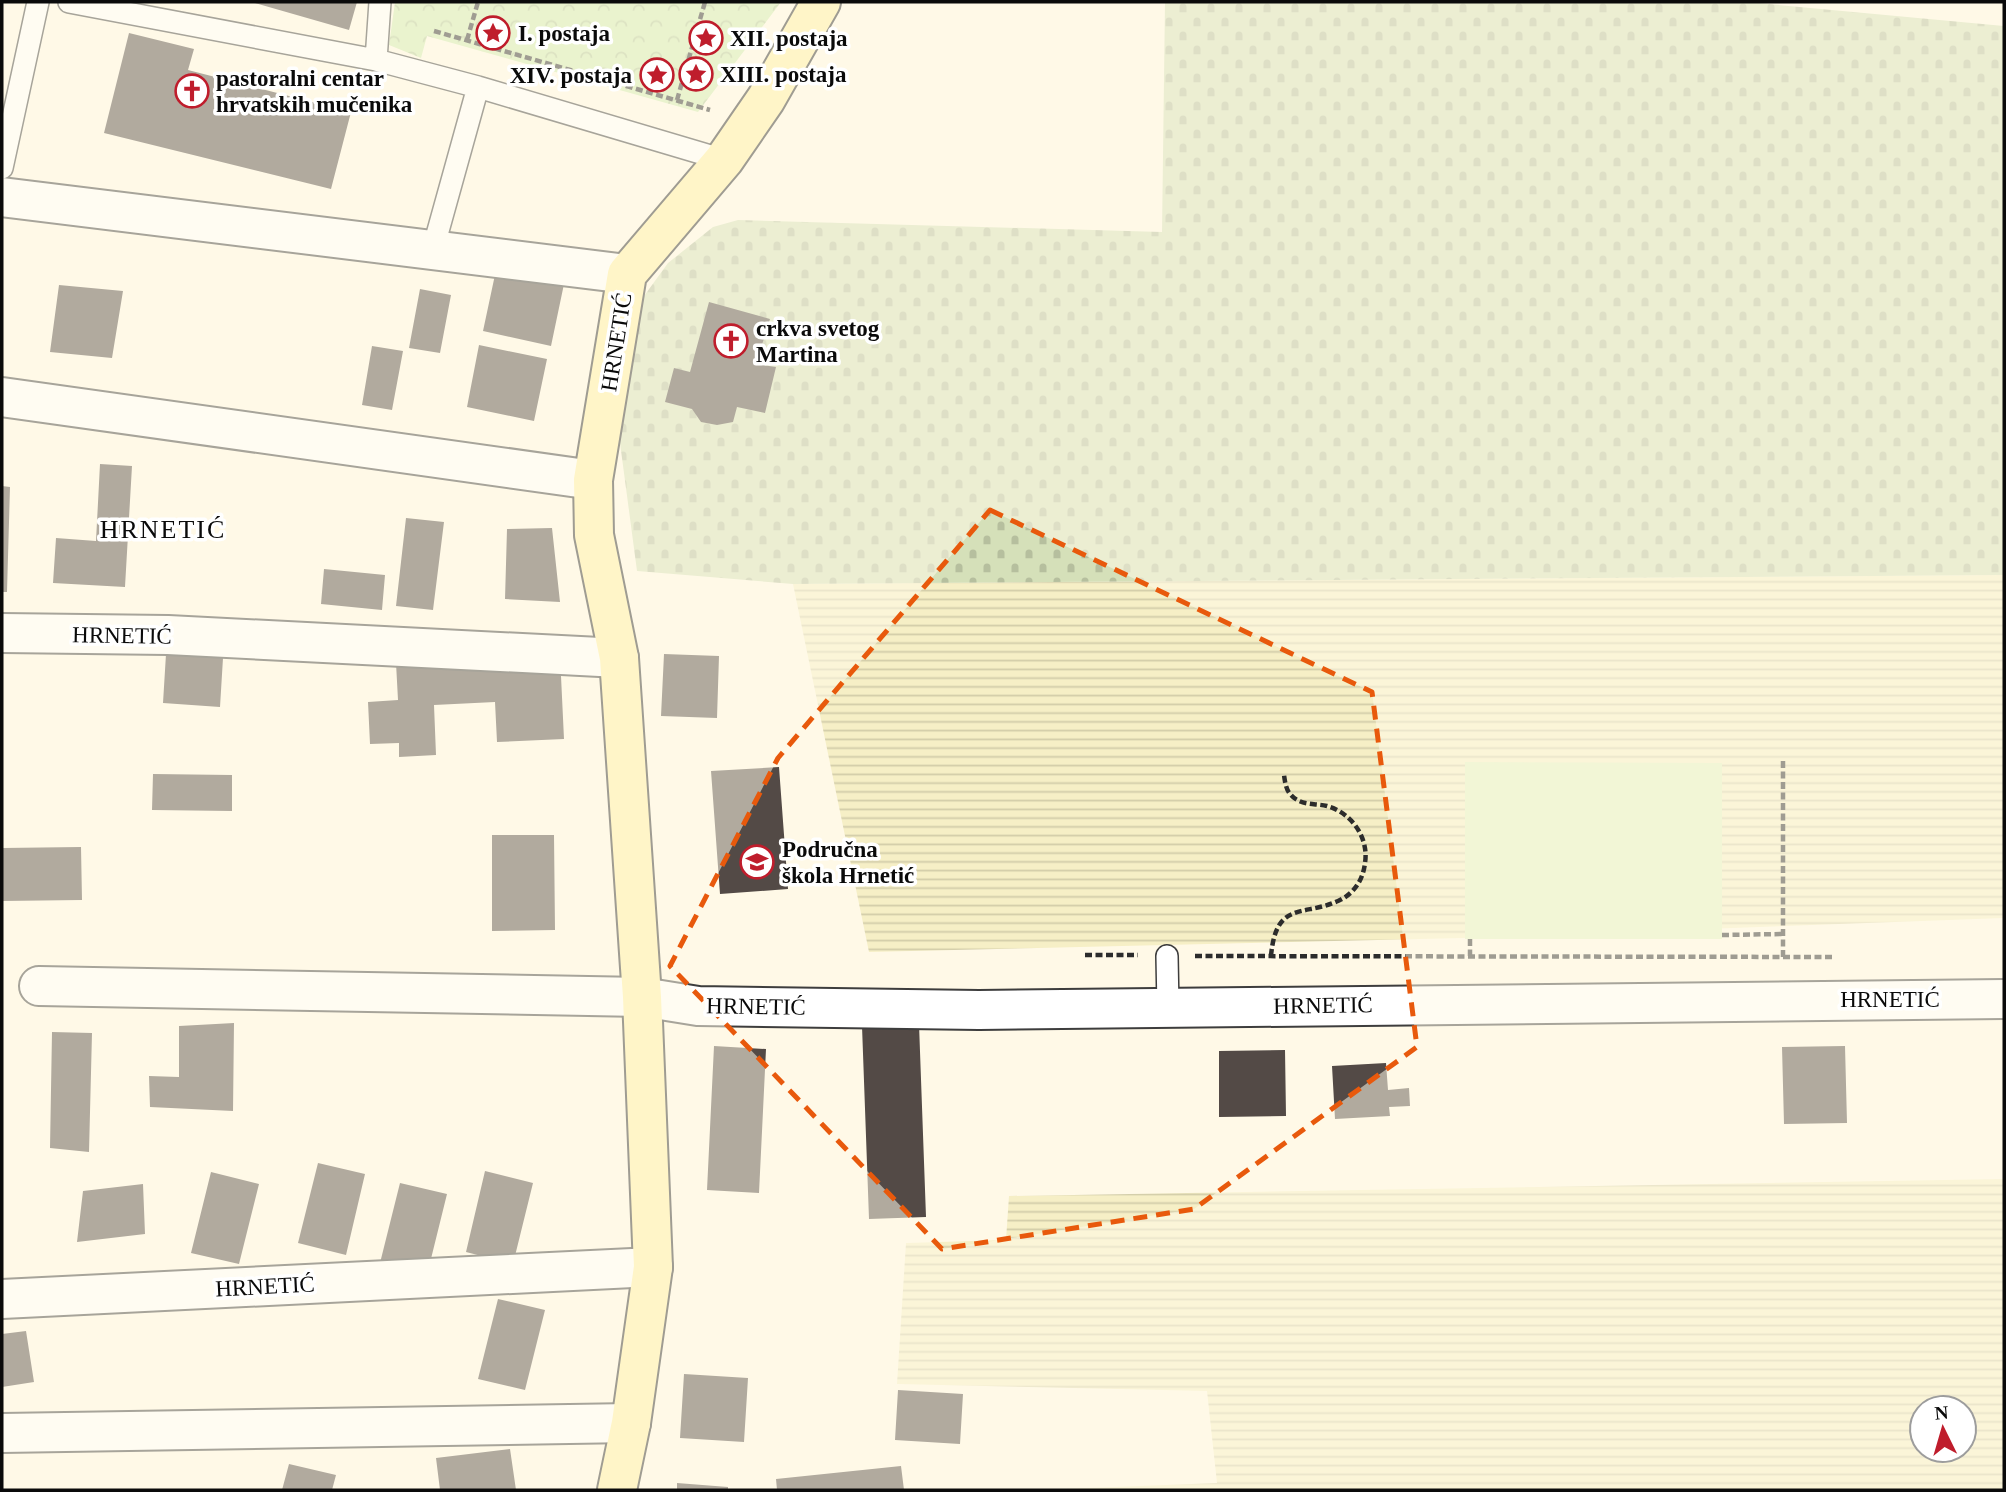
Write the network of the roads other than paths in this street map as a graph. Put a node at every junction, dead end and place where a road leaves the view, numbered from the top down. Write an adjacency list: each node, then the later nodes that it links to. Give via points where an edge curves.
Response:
1 (38, 2): 8 (lane)
2 (69, 2): 5 (lane)
3 (380, 2): 5 (lane)
4 (821, 2): 7 (street, HRNETIĆ, via 766,99)
5 (376, 60): 6 (lane)
6 (478, 87): 7 (lane); 10 (lane)
7 (724, 160): 11 (street, HRNETIĆ)
8 (2, 167)
9 (2, 197): 10 (street)
10 (433, 248): 11 (street)
11 (627, 274): 13 (street, HRNETIĆ)
12 (2, 397): 13 (street)
13 (593, 480): 15 (street, HRNETIĆ, via 594,535)
14 (2, 632): 15 (street, HRNETIĆ, via 168,635)
15 (619, 657): 18 (street, HRNETIĆ)
16 (1167, 956): 20 (lane)
17 (39, 986): 18 (street)
18 (642, 997): 20 (street, HRNETIĆ, via 698,1006); 21 (street, HRNETIĆ)
19 (2004, 999): 20 (street, HRNETIĆ)
20 (1168, 1008)
21 (653, 1267): 22 (street, HRNETIĆ); 23 (street, HRNETIĆ)
22 (2, 1299)
23 (631, 1423): 24 (street); 25 (street, HRNETIĆ)
24 (2, 1433)
25 (617, 1490)

